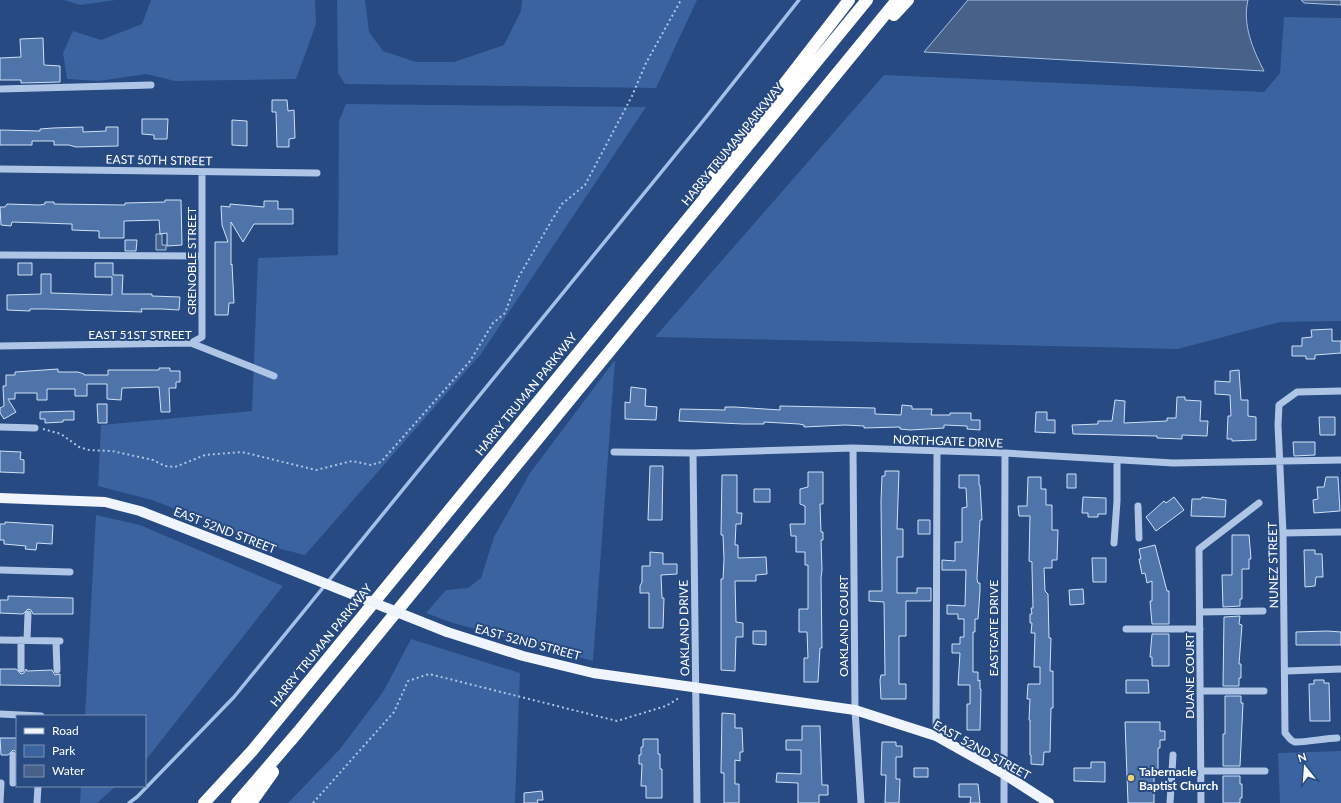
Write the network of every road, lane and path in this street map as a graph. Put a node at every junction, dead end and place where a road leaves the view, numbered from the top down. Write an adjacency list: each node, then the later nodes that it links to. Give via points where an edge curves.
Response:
1 (681, 0): 20 (path, via 646,63 632,96 586,185 562,204 518,278 505,313 492,323 470,362 381,462 372,465 352,460 316,470 242,452 205,455 175,467 112,451 89,450 79,447 61,434)
2 (849, 0): 18 (highway)
3 (867, 0): 18 (highway, HARRY TRUMAN PARKWAY)
4 (896, 0): 7 (highway)
5 (908, 0): 7 (highway)
6 (151, 85): 8 (street)
7 (828, 86): 56 (highway)
8 (0, 89)
9 (0, 169): 10 (street, EAST 50TH STREET)
10 (202, 172): 11 (street, EAST 50TH STREET); 13 (street, GRENOBLE STREET)
11 (317, 173)
12 (0, 255): 13 (street)
13 (202, 256): 14 (street, GRENOBLE STREET, via 202,337)
14 (191, 343): 15 (street, EAST 51ST STREET); 16 (street, EAST 51ST STREET)
15 (0, 346)
16 (274, 376)
17 (1341, 391): 28 (street, NUNEZ STREET, via 1297,392 1279,405)
18 (543, 396): 69 (highway, HARRY TRUMAN PARKWAY, via 257,746)
19 (0, 427): 20 (street)
20 (35, 428)
21 (854, 448): 22 (street, NORTHGATE DRIVE); 24 (street, NORTHGATE DRIVE); 53 (street, OAKLAND COURT)
22 (936, 451): 25 (street, NORTHGATE DRIVE); 57 (street)
23 (614, 452): 24 (street, NORTHGATE DRIVE)
24 (693, 453): 49 (street, OAKLAND DRIVE)
25 (1005, 453): 26 (street, NORTHGATE DRIVE); 63 (street, EASTGATE DRIVE)
26 (1117, 460): 28 (street, NORTHGATE DRIVE, via 1173,463); 35 (street)
27 (1341, 460): 28 (street, NORTHGATE DRIVE)
28 (1281, 462): 33 (street, NUNEZ STREET)
29 (0, 498): 49 (main road, EAST 52ND STREET, bridge, via 105,502 140,511 447,632 523,656 593,672)
30 (1258, 503): 39 (street, DUANE COURT, via 1199,549)
31 (1138, 506): 34 (street)
32 (1341, 532): 33 (street)
33 (1283, 533): 48 (street, NUNEZ STREET)
34 (1139, 538)
35 (1114, 544)
36 (0, 570): 37 (street)
37 (70, 572)
38 (1263, 611): 39 (street)
39 (1200, 612): 42 (street, DUANE COURT)
40 (28, 614): 44 (street)
41 (1126, 629): 42 (street)
42 (1200, 629): 50 (street, DUANE COURT)
43 (0, 640): 44 (street)
44 (24, 640): 45 (street); 47 (street, via 58,641)
45 (21, 669)
46 (1341, 669): 48 (street)
47 (56, 670)
48 (1286, 671): 58 (street, NUNEZ STREET, via 1285,733 1295,742)
49 (696, 688): 53 (main road, EAST 52ND STREET); 73 (street, OAKLAND DRIVE)
50 (1200, 691): 51 (street); 61 (street, DUANE COURT)
51 (1264, 691)
52 (679, 698): 72 (path, via 666,706 617,721 429,674 408,681 394,712)
53 (854, 710): 57 (main road, EAST 52ND STREET); 74 (street, OAKLAND COURT)
54 (0, 714): 55 (street)
55 (20, 715)
56 (298, 732): 70 (highway); 71 (highway, via 264,786)
57 (936, 736): 63 (main road, EAST 52ND STREET)
58 (1337, 738)
59 (13, 755): 65 (street)
60 (1173, 755): 77 (street)
61 (1201, 771): 62 (street); 78 (street, DUANE COURT)
62 (1264, 771)
63 (1004, 774): 75 (street, EASTGATE DRIVE); 76 (main road, EAST 52ND STREET)
64 (1, 783): 65 (street); 67 (street)
65 (15, 783)
66 (38, 787): 68 (street)
67 (0, 803)
68 (37, 803)
69 (204, 803)
70 (237, 803)
71 (250, 803)
72 (313, 803)
73 (697, 803)
74 (861, 803)
75 (1004, 803)
76 (1049, 803)
77 (1170, 803)
78 (1201, 803)

